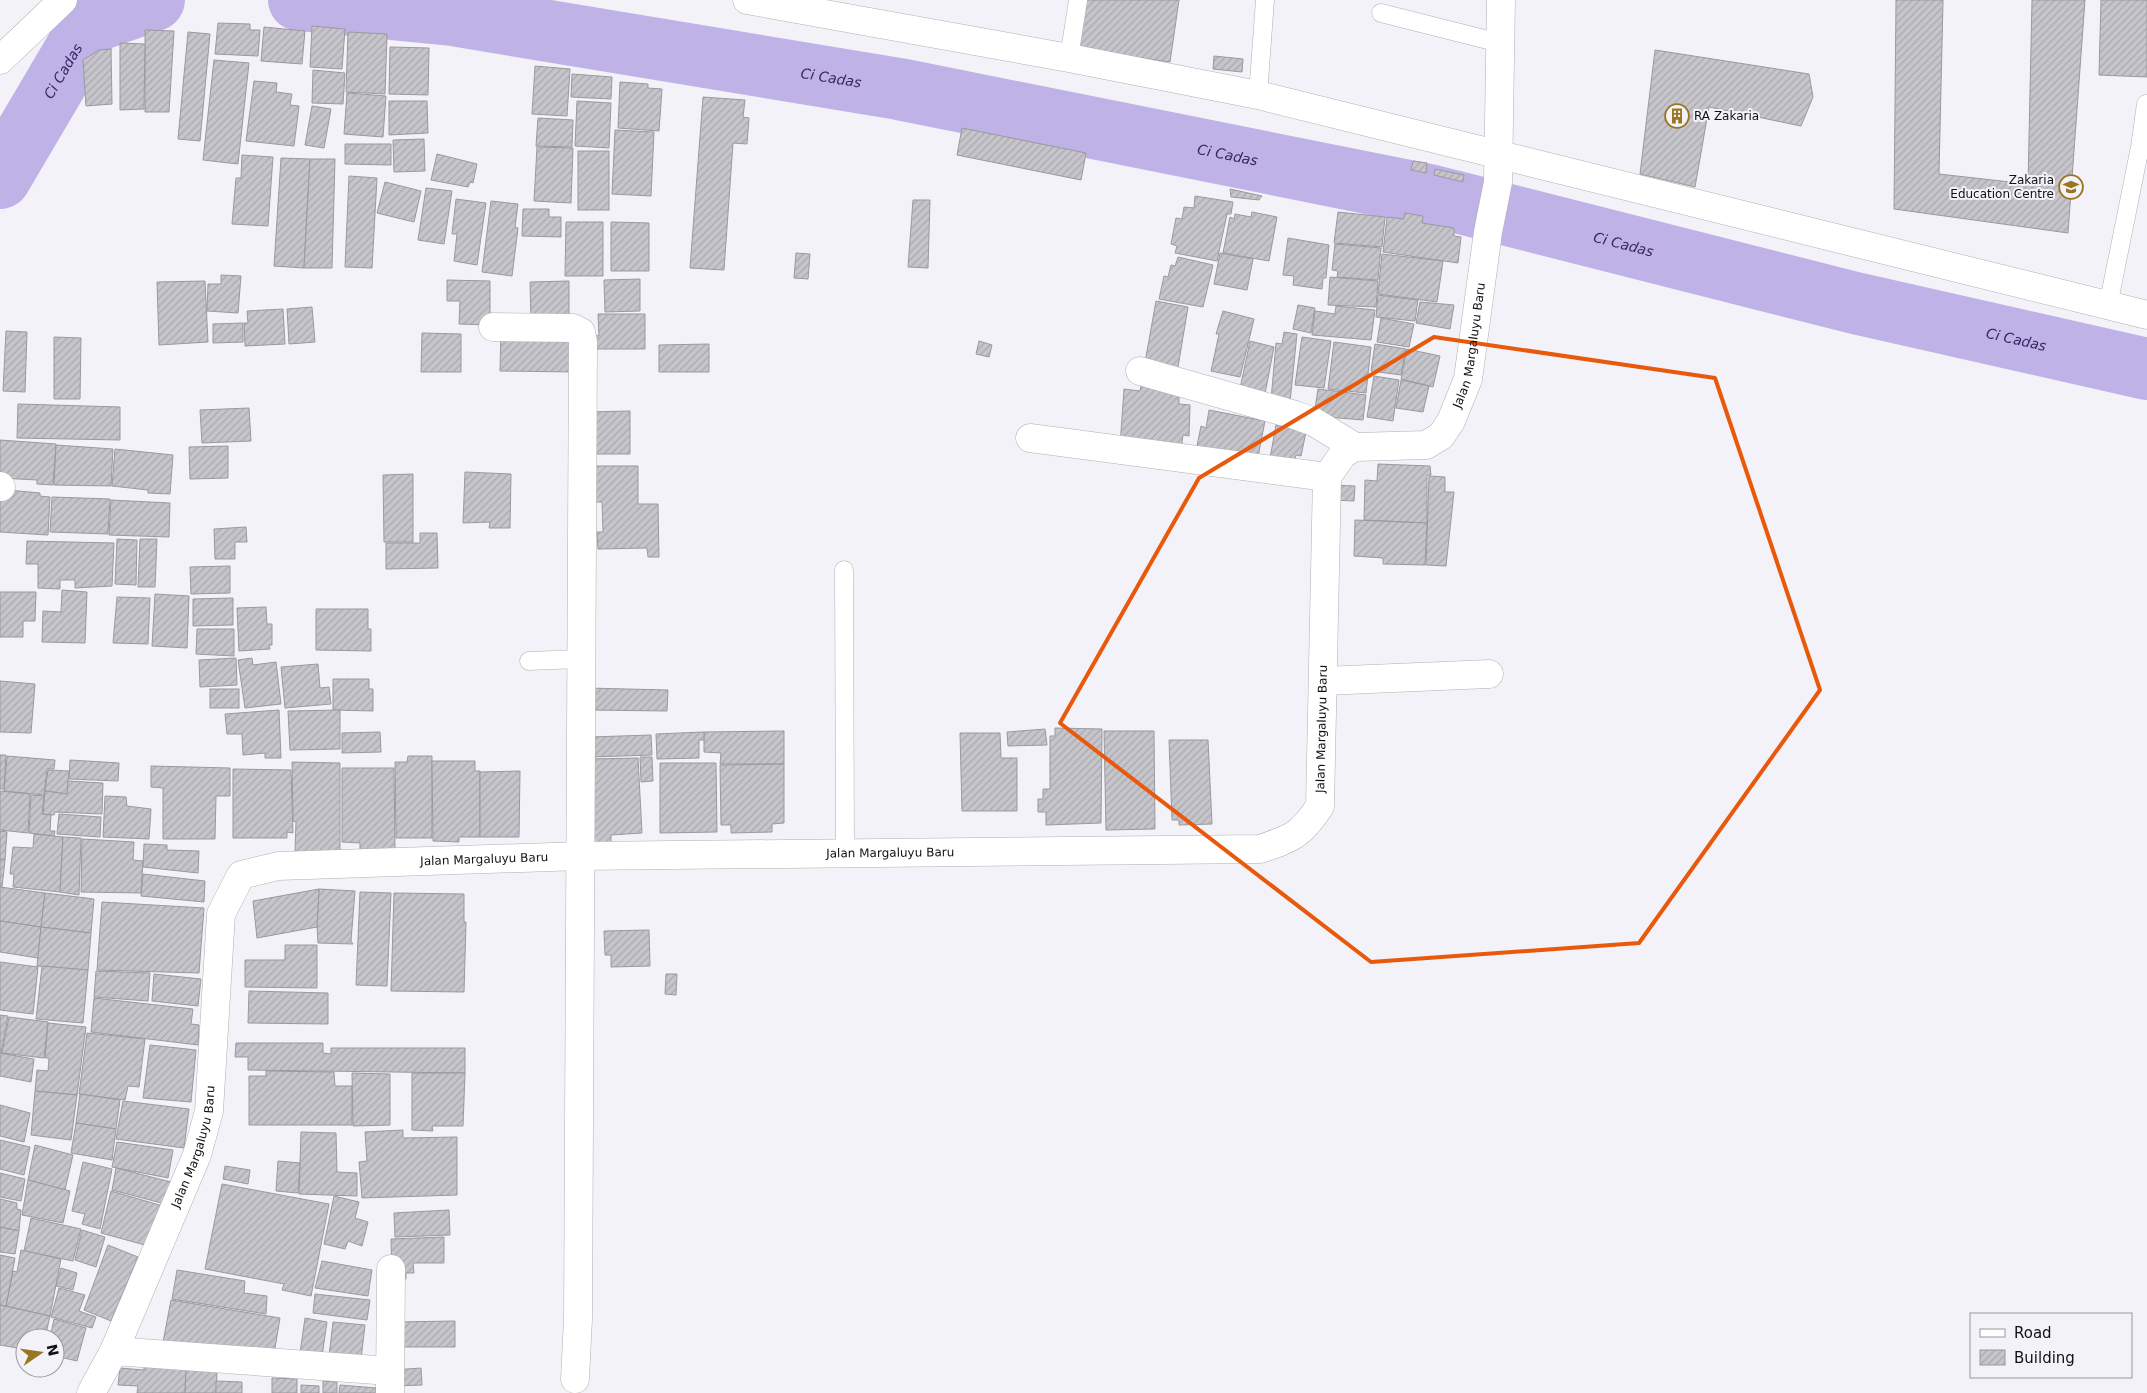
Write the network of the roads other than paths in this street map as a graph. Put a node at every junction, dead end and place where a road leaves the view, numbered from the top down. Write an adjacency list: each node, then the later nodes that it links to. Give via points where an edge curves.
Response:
1 (63, 0): 10 (street)
2 (747, 0): 6 (street)
3 (1078, 0): 9 (lane)
4 (1265, 0): 11 (lane)
5 (1501, 0): 8 (street, Jalan Margaluyu Baru)
6 (830, 7): 9 (street)
7 (1381, 13): 8 (lane)
8 (1500, 43): 13 (street, Jalan Margaluyu Baru)
9 (1069, 58): 11 (street)
10 (0, 60)
11 (1258, 95): 13 (street)
12 (2146, 104): 14 (lane)
13 (1499, 156): 14 (street); 19 (street, Jalan Margaluyu Baru, via 1498,182 1468,379 1451,421 1441,436 1426,445)
14 (2108, 306): 15 (street)
15 (2147, 315)
16 (493, 327): 22 (street, via 573,328 581,332)
17 (1140, 370): 19 (street, via 1295,415 1314,422)
18 (1030, 438): 20 (street)
19 (1355, 446): 20 (street, via 1343,454)
20 (1327, 477): 25 (street, Jalan Margaluyu Baru)
21 (844, 570): 26 (lane)
22 (580, 659): 23 (lane); 27 (street)
23 (529, 661)
24 (1488, 674): 25 (street)
25 (1323, 681): 26 (street, Jalan Margaluyu Baru, via 1320,806 1294,837 1260,849)
26 (845, 852): 27 (street, Jalan Margaluyu Baru)
27 (581, 856): 29 (street, Jalan Margaluyu Baru, via 278,866 241,875 221,914 209,1111 197,1155); 30 (street)
28 (391, 1268): 31 (street)
29 (114, 1351): 31 (street); 32 (street, Jalan Margaluyu Baru)
30 (575, 1379)
31 (390, 1382)
32 (91, 1393)

